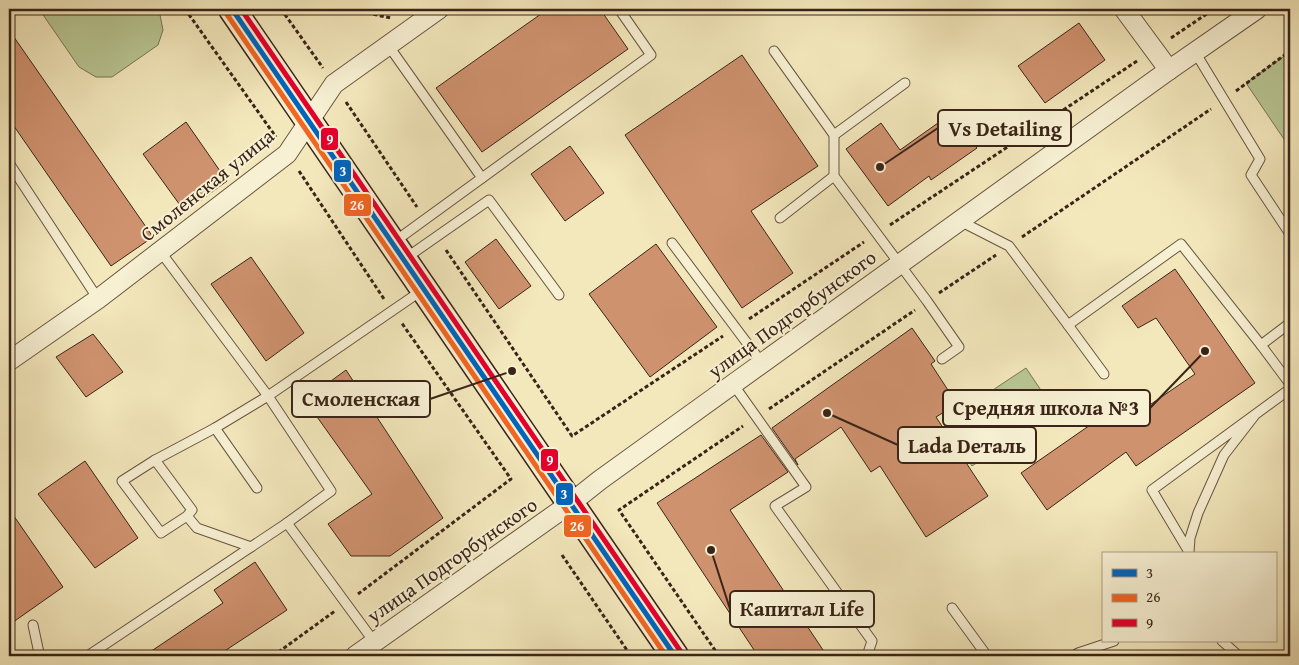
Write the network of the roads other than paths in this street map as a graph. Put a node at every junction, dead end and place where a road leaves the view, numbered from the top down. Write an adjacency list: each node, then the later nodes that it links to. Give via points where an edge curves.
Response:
1 (619, 9): 15 (lane, via 652,55)
2 (1124, 9): 9 (street)
3 (1257, 9): 8 (street, улица Подгорбунского)
4 (239, 13): 11 (main road)
5 (429, 14): 6 (street, Смоленская улица)
6 (388, 45): 11 (street, Смоленская улица, via 334,84); 15 (lane)
7 (774, 51): 12 (lane)
8 (1195, 52): 9 (street, улица Подгорбунского); 18 (lane, via 1260,159 1251,175)
9 (1169, 70): 17 (street, улица Подгорбунского)
10 (905, 83): 12 (lane)
11 (309, 121): 20 (street, Смоленская улица, via 287,154); 21 (main road)
12 (834, 135): 14 (lane)
13 (9, 163): 25 (lane)
14 (834, 176): 16 (lane); 22 (lane)
15 (482, 178): 21 (lane)
16 (780, 218)
17 (960, 221): 22 (street, улица Подгорбунского); 27 (lane, via 1009,246)
18 (1290, 234)
19 (672, 243): 31 (lane)
20 (160, 251): 25 (street, Смоленская улица); 36 (lane)
21 (398, 251): 23 (main road); 24 (lane, via 489,200)
22 (899, 265): 29 (lane, via 959,347); 31 (street, улица Подгорбунского)
23 (423, 289): 36 (lane); 41 (main road)
24 (559, 295)
25 (98, 299): 30 (street, Смоленская улица)
26 (1290, 323): 28 (lane)
27 (1068, 325): 28 (lane, via 1181,244); 32 (lane)
28 (1260, 345): 34 (lane)
29 (942, 359)
30 (9, 361)
31 (762, 364): 33 (street, улица Подгорбунского)
32 (1104, 374)
33 (733, 384): 41 (street, улица Подгорбунского); 54 (lane, via 806,487 775,506 872,642)
34 (1290, 384)
35 (1290, 389): 37 (lane)
36 (268, 396): 38 (lane); 43 (lane, via 331,491)
37 (1255, 415): 37 (lane, via 1152,490 1189,552 1198,513 1224,456)
38 (215, 428): 39 (lane); 40 (lane)
39 (154, 460): 42 (lane, via 192,510); 42 (lane, via 122,481 161,533)
40 (257, 488)
41 (571, 503): 49 (street, улица Подгорбунского); 53 (main road)
42 (187, 516): 44 (lane, via 197,528)
43 (287, 524): 44 (lane); 49 (lane)
44 (251, 547): 51 (lane)
45 (952, 608): 55 (lane)
46 (33, 625): 50 (lane, via 39,653)
47 (1111, 642): 56 (lane)
48 (1223, 642): 57 (lane)
49 (375, 643): 52 (street, улица Подгорбунского)
50 (35, 656)
51 (90, 656)
52 (355, 656)
53 (675, 656)
54 (867, 656)
55 (987, 656)
56 (1074, 656)
57 (1240, 656)

